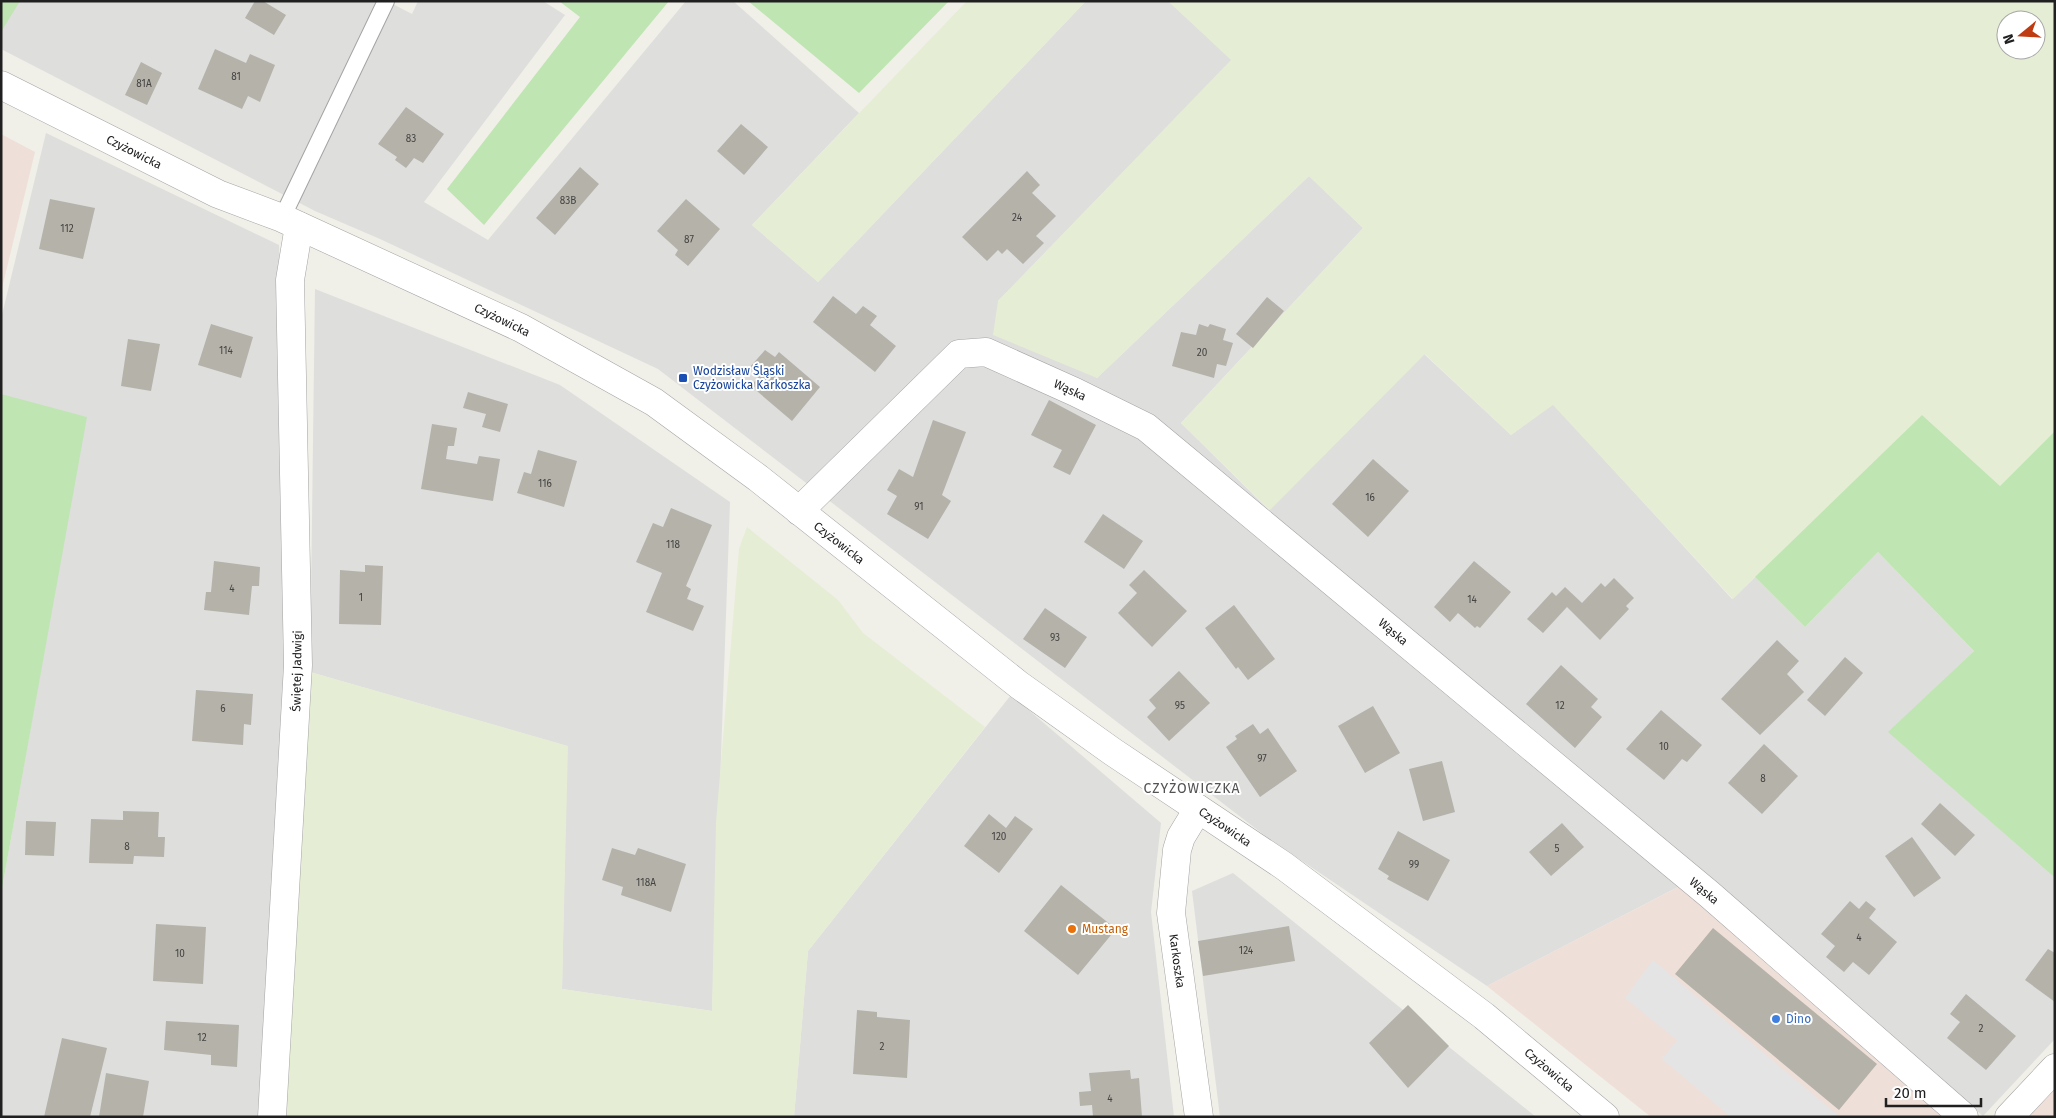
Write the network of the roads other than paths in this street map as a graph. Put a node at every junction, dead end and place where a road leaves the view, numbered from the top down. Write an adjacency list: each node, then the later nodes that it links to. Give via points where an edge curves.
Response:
1 (386, 1): 3 (lane)
2 (1, 85): 3 (street, Czyżowicka, via 218,194)
3 (290, 222): 4 (street, Czyżowicka, via 521,328 654,402); 7 (street, Świętej Jadwigi, via 298,665)
4 (799, 511): 5 (street, Czyżowicka, via 1019,685); 10 (street, Wąska, via 959,354 986,352 1146,428 1709,894)
5 (1198, 809): 8 (street, Karkoszka, via 1177,850 1170,913); 9 (street, Czyżowicka, via 1284,866 1484,1016)
6 (2055, 1068): 11 (street)
7 (272, 1117)
8 (1199, 1117)
9 (1606, 1117)
10 (1964, 1117)
11 (2009, 1117)

